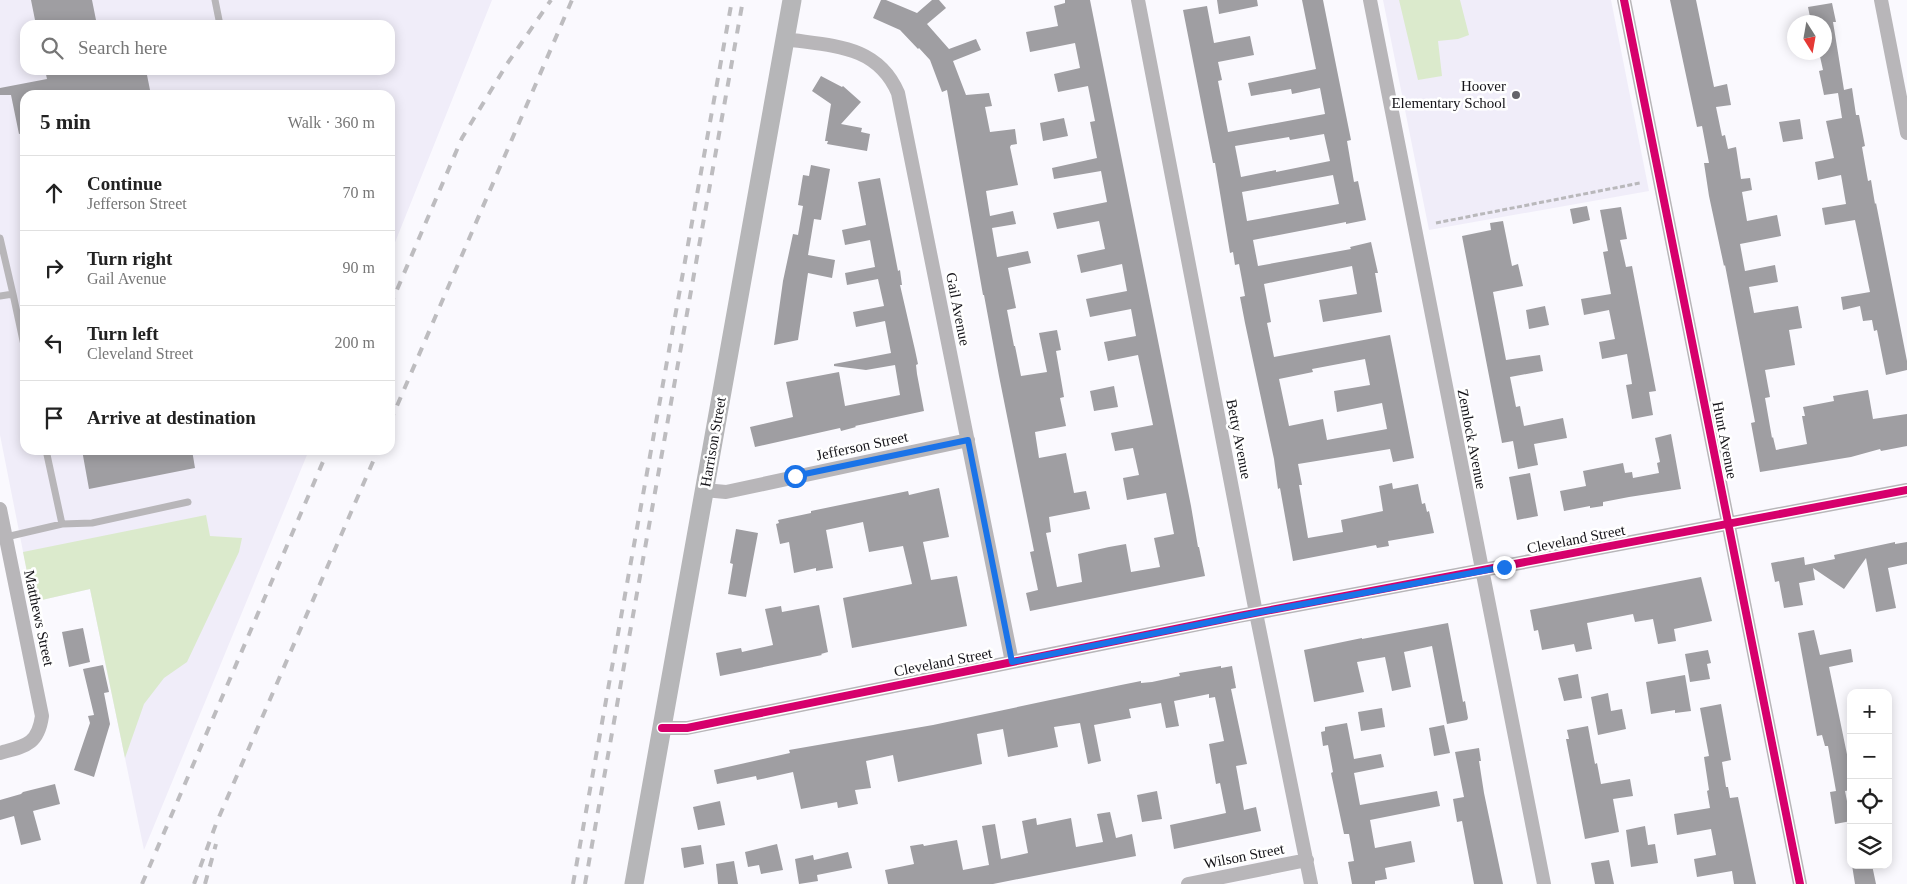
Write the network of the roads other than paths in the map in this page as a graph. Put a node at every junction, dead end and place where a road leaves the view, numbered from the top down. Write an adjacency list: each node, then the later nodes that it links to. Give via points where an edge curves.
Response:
1 (216, 0): 7 (lane)
2 (792, 0): 8 (main road, Harrison Street)
3 (1138, 0): 24 (street, Betty Avenue)
4 (1370, 0): 23 (street, Zemlock Avenue)
5 (1624, 0): 20 (street, Hunt Avenue)
6 (1881, 0): 9 (street)
7 (219, 20)
8 (785, 39): 14 (street, Gail Avenue, via 864,54 880,65 893,81); 16 (main road, Harrison Street)
9 (1907, 133)
10 (0, 238): 11 (lane)
11 (13, 294): 12 (lane); 13 (lane)
12 (0, 296)
13 (20, 327)
14 (968, 440): 16 (street, Jefferson Street, via 726,492); 25 (street, Gail Avenue)
15 (47, 455): 21 (lane)
16 (704, 490): 26 (main road, Harrison Street)
17 (1907, 490): 20 (street, Cleveland Street)
18 (188, 502): 21 (lane, via 92,523)
19 (0, 509): 22 (street, Matthews Street)
20 (1727, 523): 23 (street, Cleveland Street); 33 (street, Hunt Avenue)
21 (62, 524): 22 (lane)
22 (3, 537): 27 (street, Matthews Street, via 41,706 41,725 31,743)
23 (1481, 571): 24 (street, Cleveland Street); 32 (street, Zemlock Avenue)
24 (1256, 613): 25 (street, Cleveland Street); 28 (street, Betty Avenue)
25 (1012, 662): 26 (street, Cleveland Street, via 687,728)
26 (662, 728): 29 (main road, Harrison Street)
27 (0, 753)
28 (1307, 860): 30 (street, Wilson Street); 31 (street, Betty Avenue)
29 (634, 884)
30 (1188, 884)
31 (1311, 884)
32 (1544, 884)
33 (1800, 884)

